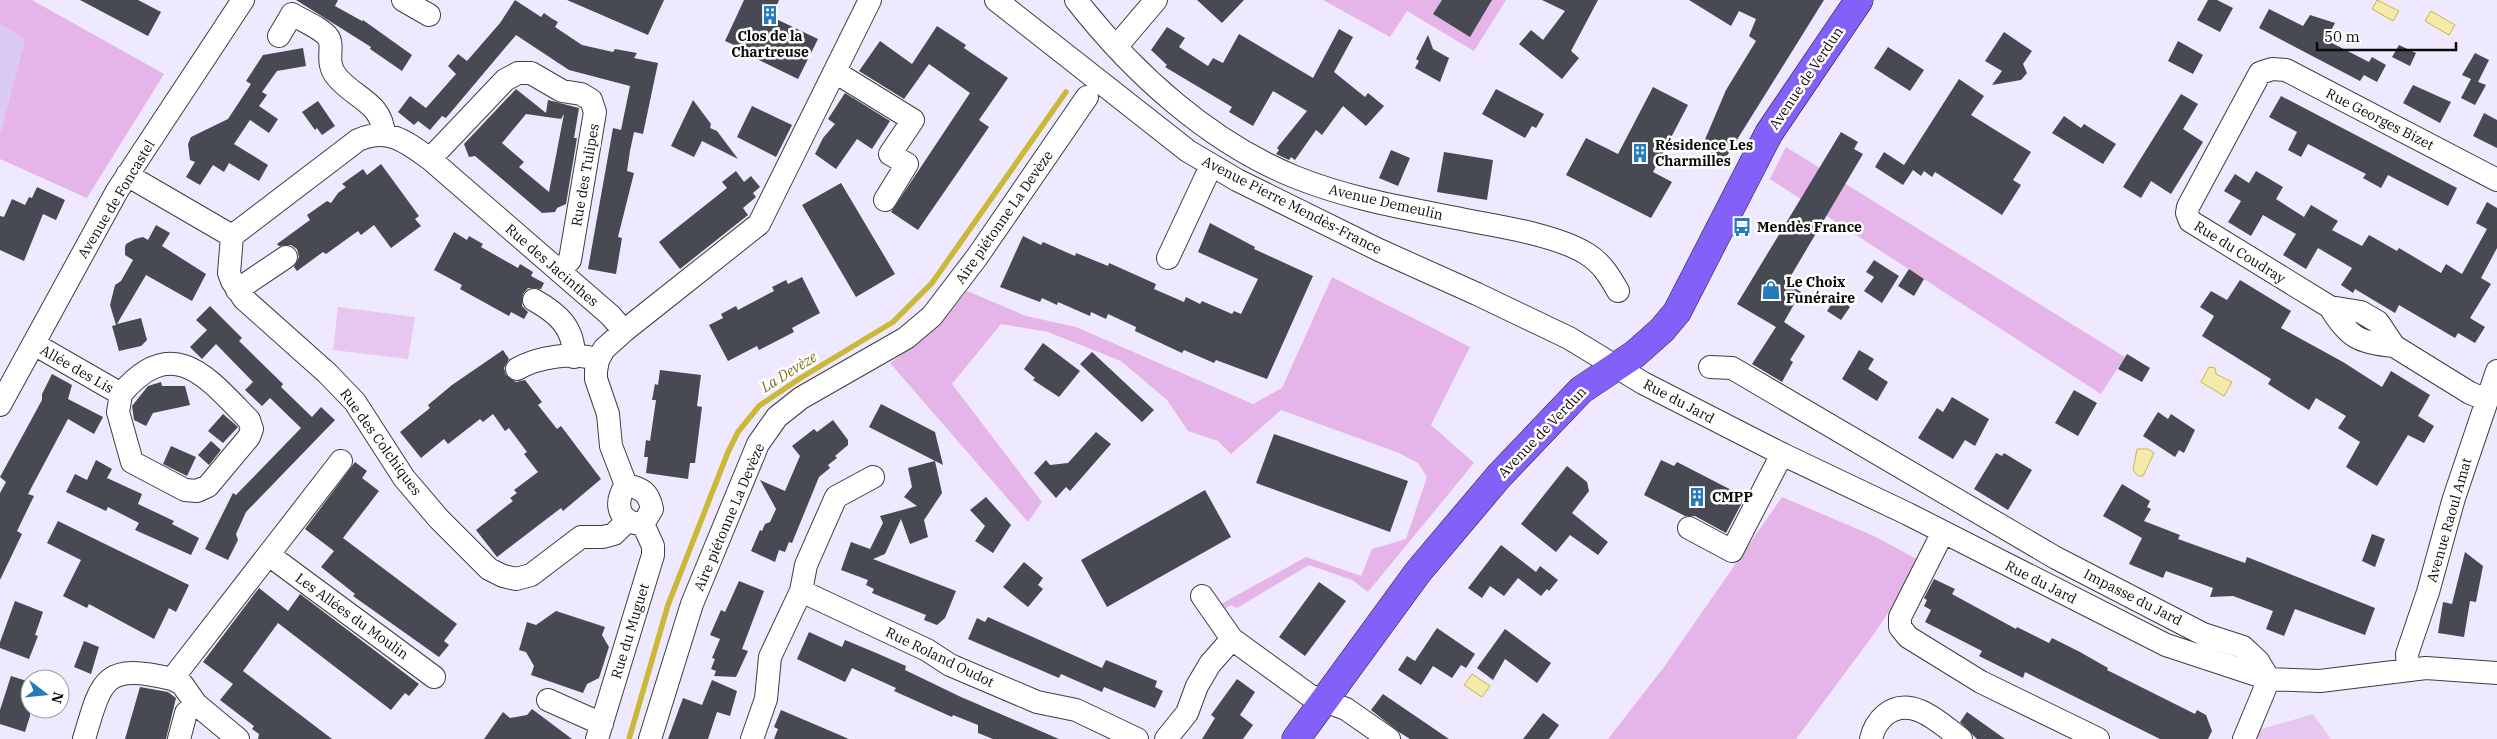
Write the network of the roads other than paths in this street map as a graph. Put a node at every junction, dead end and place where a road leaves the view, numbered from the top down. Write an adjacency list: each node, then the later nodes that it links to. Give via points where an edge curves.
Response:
1 (243, 0): 17 (street, Avenue de Foncastel)
2 (403, 0): 8 (street)
3 (870, 0): 11 (street)
4 (996, 0): 16 (street, Avenue Pierre Mendès-France)
5 (1076, 0): 10 (street, Avenue Demeulin)
6 (1156, 0): 10 (street)
7 (1859, 0): 31 (main road, Avenue de Verdun, via 1769,133 1680,308 1662,330)
8 (429, 15)
9 (279, 36): 14 (street, via 292,14 328,36 331,43 330,66 337,77 378,112)
10 (1116, 47): 25 (street, Avenue Demeulin, via 1194,119 1293,176 1329,190 1379,203 1506,227 1569,245 1588,254 1606,270)
11 (835, 72): 19 (street, via 913,120 890,154 907,164); 27 (street, via 759,224)
12 (2260, 73): 18 (street, Rue Georges Bizet, via 2272,69 2286,70); 36 (street, Rue du Coudray, via 2188,207 2190,221 2330,307 2351,333 2368,343 2394,346)
13 (1087, 97): 63 (street, Aire piétonne La Devèze, via 977,257 932,316 906,338 801,398 777,418 758,444 692,604)
14 (384, 135): 15 (street, Rue des Jacinthes, via 399,139); 20 (street, via 372,134 358,140)
15 (430, 159): 23 (street, Rue des Jacinthes); 23 (street, Rue des Tulipes, via 505,80 518,72 531,73 562,91 581,94 591,100 596,112 570,260)
16 (1211, 166): 22 (street); 31 (street, Avenue Pierre Mendès-France, via 1379,250 1569,338)
17 (127, 176): 20 (street); 28 (street, Avenue de Foncastel)
18 (2497, 180)
19 (885, 200)
20 (232, 236): 24 (street, Rue des Colchiques, via 229,273)
21 (286, 257): 24 (street)
22 (1168, 258)
23 (559, 271): 27 (street, Rue des Jacinthes)
24 (237, 290): 42 (street, Rue des Colchiques, via 355,402 404,478 489,569 516,579 531,575 581,537 614,534)
25 (1618, 291)
26 (534, 300): 29 (street, via 562,319 570,332)
27 (624, 331): 30 (street, via 604,349)
28 (34, 344): 35 (street, Allée des Lis); 37 (street, Avenue de Foncastel)
29 (574, 357): 30 (street); 33 (street, via 532,360)
30 (598, 360): 42 (street, Rue du Muguet, via 596,379 608,414 610,446 626,485 618,503 620,513)
31 (1615, 367): 38 (street, Rue du Jard); 56 (main road, Avenue de Verdun, via 1580,390 1499,476 1418,572)
32 (1710, 367): 41 (street, Impasse du Jard, via 1732,368)
33 (517, 369)
34 (2497, 372): 36 (street, Avenue Raoul Amat)
35 (121, 394): 35 (street, Allée des Lis, via 148,370 167,364 180,365 206,376 249,420 252,429 249,437 208,486 197,491 185,490 132,462 118,412)
36 (2487, 400): 50 (street, Avenue Raoul Amat, via 2407,654)
37 (0, 405)
38 (1782, 454): 43 (street, via 1732,551); 44 (street, Rue du Jard)
39 (341, 461): 46 (street)
40 (873, 477): 47 (street, via 836,497 806,565)
41 (1989, 519): 45 (street); 54 (street, Impasse du Jard, via 2056,558 2203,634 2243,646 2258,661)
42 (635, 522): 58 (street, Rue du Muguet, via 653,546 653,556)
43 (1689, 528)
44 (1942, 532): 45 (street, Rue du Jard); 70 (street, via 1900,617 1900,627 1908,637 1981,682)
45 (1975, 548): 54 (street, Rue du Jard, via 2166,645)
46 (269, 555): 52 (street, Les Allées du Moulin); 53 (street)
47 (801, 591): 64 (street, via 770,657 766,699); 65 (street, Rue Roland Oudot, via 927,650 950,665 1037,702 1076,710)
48 (1202, 596): 49 (street)
49 (1232, 639): 56 (street, via 1309,695); 66 (street, via 1210,664 1197,686 1188,713)
50 (2408, 669): 51 (street, Rue du Jard); 54 (street, Rue du Jard, via 2320,681)
51 (2497, 673)
52 (434, 677)
53 (172, 679): 57 (street, via 182,684); 60 (street, via 141,672 124,672 111,678 100,689)
54 (2269, 680): 71 (street)
55 (548, 700): 58 (street)
56 (1323, 700): 59 (street, via 1346,709); 67 (main road, Avenue de Verdun)
57 (196, 704): 61 (street, via 186,713); 62 (street)
58 (599, 732)
59 (1381, 737)
60 (84, 739)
61 (179, 739)
62 (238, 739)
63 (650, 739)
64 (752, 739)
65 (1137, 739)
66 (1166, 739)
67 (1296, 739)
68 (1871, 739): 69 (street, via 1880,720 1892,710 1910,707 1926,713)
69 (1961, 739)
70 (2098, 739)
71 (2244, 739)

